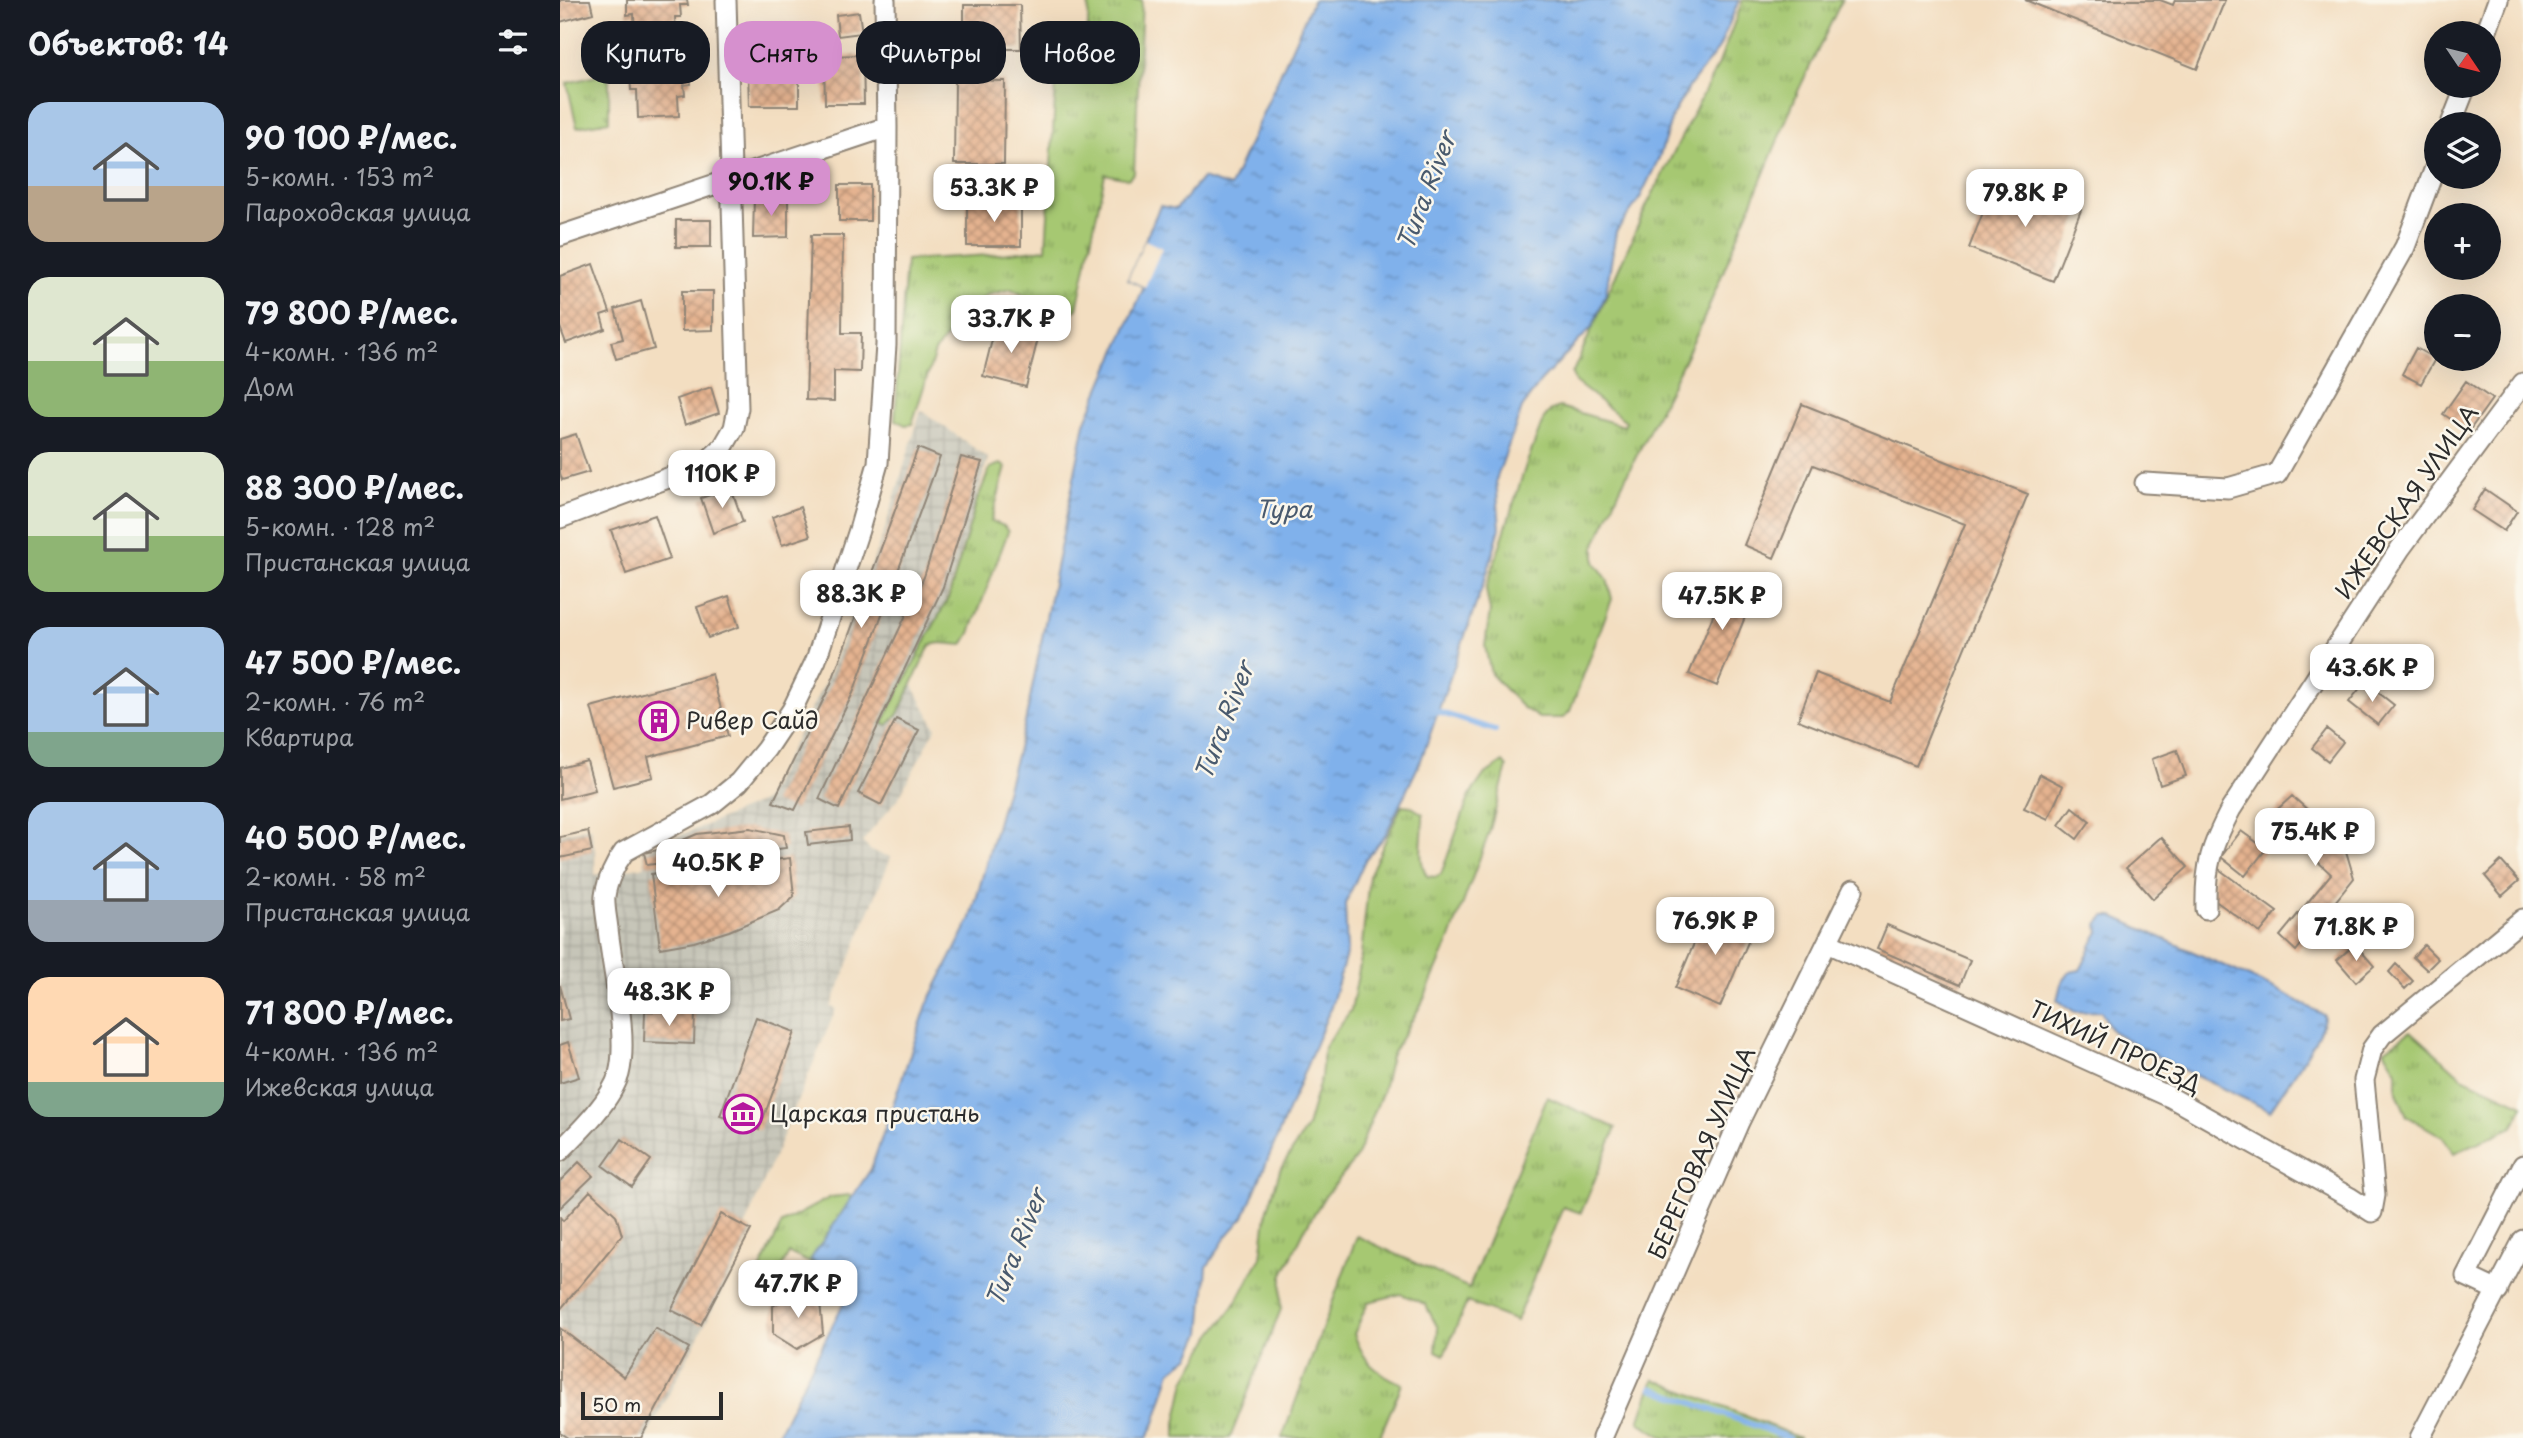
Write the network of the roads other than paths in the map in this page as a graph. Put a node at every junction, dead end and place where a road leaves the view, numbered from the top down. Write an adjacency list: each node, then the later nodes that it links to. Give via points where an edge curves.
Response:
1 (726, 0): 6 (street)
2 (885, 0): 5 (street)
3 (2498, 0): 4 (street)
4 (2490, 21)
5 (887, 127): 6 (street); 16 (street, via 886,345 878,463 859,530 816,660 792,710 766,749 739,782 712,804 624,852 615,864 605,897 622,1028 619,1074 594,1114)
6 (732, 179): 8 (street); 11 (street, via 738,408 734,428 723,447 703,465)
7 (2427, 189): 10 (street, via 2405,247 2277,474 2228,488)
8 (560, 236)
9 (2523, 383): 13 (street, ИЖЕВСКАЯ УЛИЦА, via 2400,549 2231,809 2214,840 2206,869)
10 (2145, 483)
11 (560, 518)
12 (1853, 890): 15 (street, БЕРЕГОВАЯ УЛИЦА)
13 (2206, 909)
14 (2523, 919): 15 (street, ТИХИЙ ПРОЕЗД, via 2382,1035 2372,1049 2364,1080 2375,1195 2372,1212 2171,1097)
15 (1828, 943): 20 (street, БЕРЕГОВАЯ УЛИЦА, via 1740,1122)
16 (560, 1151)
17 (2523, 1166): 19 (street, via 2466,1276)
18 (2523, 1240): 19 (street)
19 (2498, 1291): 21 (street)
20 (1602, 1438)
21 (2420, 1438)

